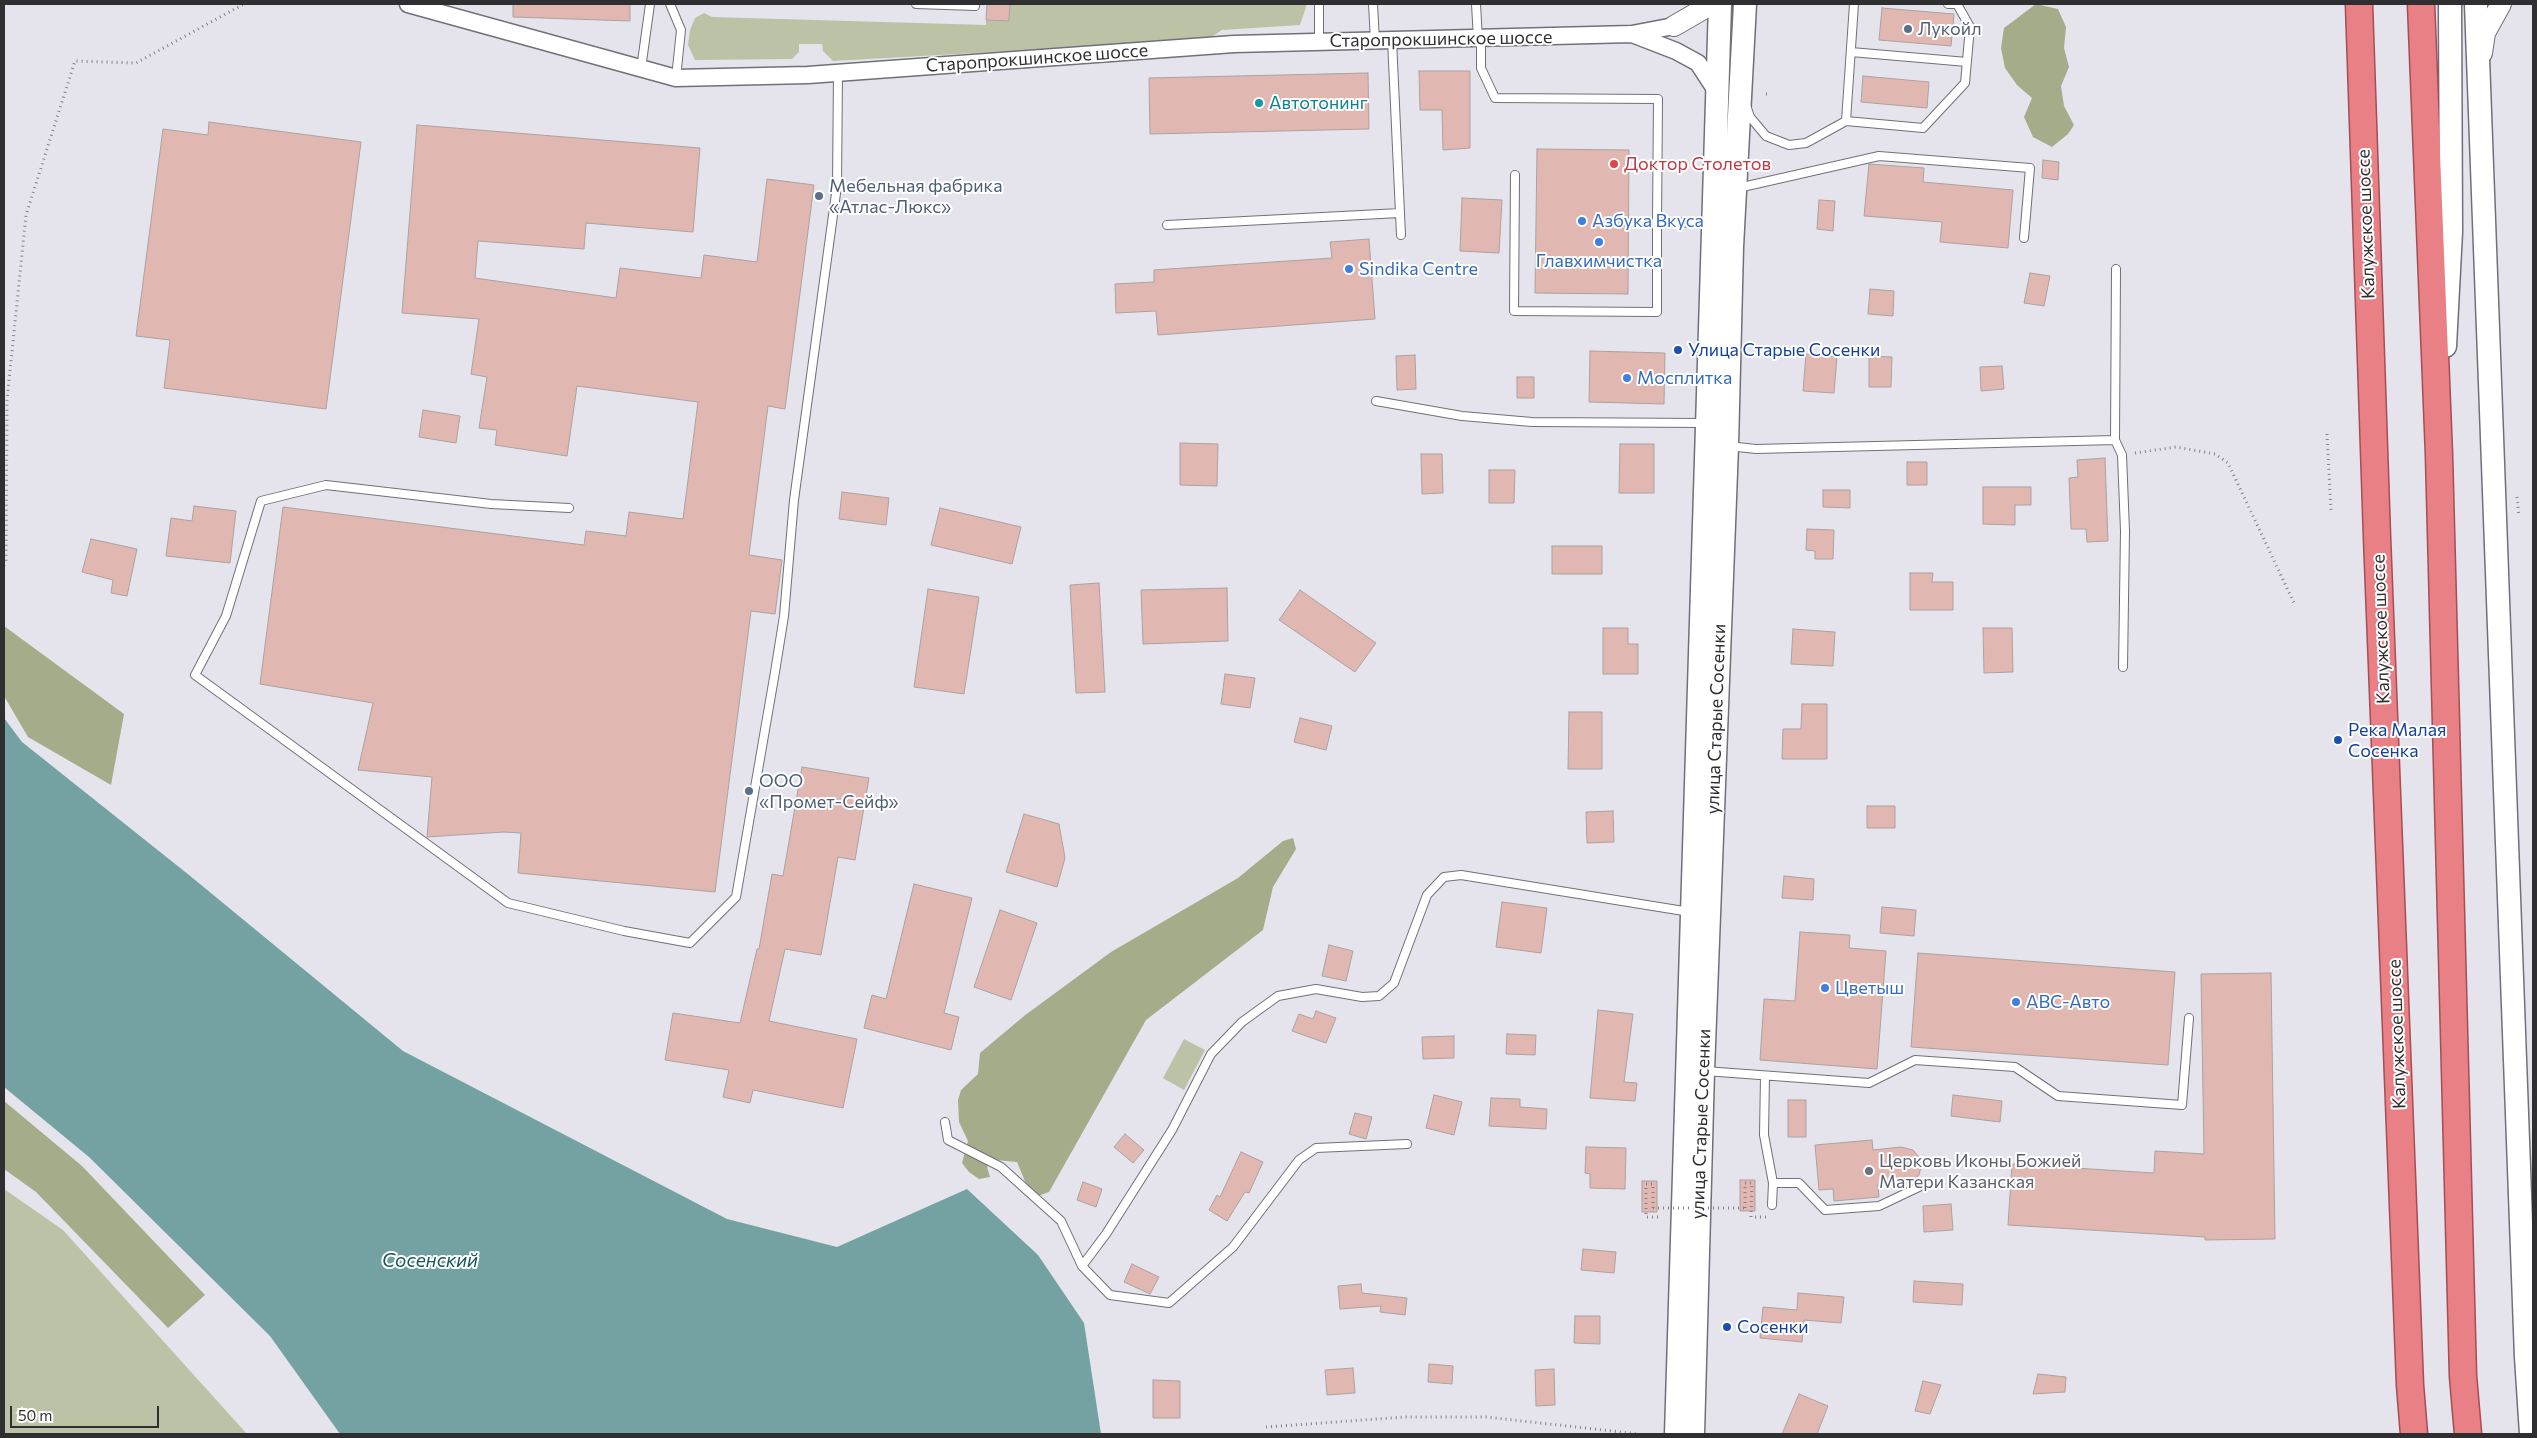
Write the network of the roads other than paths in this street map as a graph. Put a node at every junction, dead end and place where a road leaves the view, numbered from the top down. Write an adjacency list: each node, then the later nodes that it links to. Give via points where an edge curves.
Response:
1 (408, 4): 28 (street, Старопрокшинское шоссе)
2 (650, 4): 28 (lane)
3 (670, 4): 30 (lane, via 681,30)
4 (916, 4): 5 (lane)
5 (975, 4)
6 (1319, 4): 25 (lane)
7 (1373, 4): 24 (lane)
8 (1476, 4): 22 (lane)
9 (1694, 4): 20 (street)
10 (1712, 4): 20 (street, Старопрокшинское шоссе)
11 (1720, 4): 32 (main road, улица Старые Сосенки)
12 (1745, 4): 33 (main road, улица Старые Сосенки)
13 (1854, 4): 26 (lane)
14 (1954, 4): 27 (lane, via 1970,27)
15 (2359, 4): 63 (highway, Калужское шоссе)
16 (2421, 4): 48 (highway)
17 (2450, 4): 48 (main road, via 2451,232)
18 (2476, 4): 31 (main road)
19 (2501, 4): 31 (street, via 2485,33)
20 (1674, 26): 21 (street, Старопрокшинское шоссе)
21 (1632, 34): 22 (street, Старопрокшинское шоссе); 32 (street, via 1698,63)
22 (1479, 39): 23 (street, Старопрокшинское шоссе); 38 (lane, via 1481,68 1495,98 1658,99)
23 (1392, 40): 24 (street, Старопрокшинское шоссе); 37 (lane)
24 (1375, 41): 25 (street, Старопрокшинское шоссе)
25 (1319, 42): 29 (street, Старопрокшинское шоссе, via 1234,44)
26 (1851, 52): 27 (lane); 34 (lane)
27 (1967, 62): 34 (lane, via 1965,83 1923,128)
28 (640, 69): 30 (street, Старопрокшинское шоссе)
29 (838, 72): 30 (street, Старопрокшинское шоссе); 49 (lane, via 837,186 794,500 784,616 775,672 736,897 690,943 508,903 195,675 226,616 261,501 326,485 491,504)
30 (676, 78)
31 (2479, 78): 65 (main road)
32 (1717, 92): 39 (main road, улица Старые Сосенки)
33 (1741, 92): 34 (lane, via 1750,117 1772,140 1790,145 1806,143); 36 (main road, улица Старые Сосенки)
34 (1846, 122)
35 (1515, 175): 38 (lane, via 1514,311 1657,312)
36 (1736, 188): 42 (lane, via 1879,156 2030,168); 47 (main road, улица Старые Сосенки)
37 (1400, 213): 40 (lane); 41 (lane)
38 (1658, 222): 39 (lane)
39 (1713, 223): 45 (main road, улица Старые Сосенки)
40 (1166, 224)
41 (1401, 235)
42 (2024, 238)
43 (2116, 269): 46 (lane)
44 (1376, 401): 45 (lane, via 1462,416 1532,422)
45 (1707, 423): 51 (main road, улица Старые Сосенки)
46 (2115, 440): 47 (lane, via 1756,449); 50 (lane, via 2122,455)
47 (1728, 446): 53 (main road, улица Старые Сосенки)
48 (2439, 455): 64 (highway, via 2463,1376)
49 (569, 508)
50 (2123, 667)
51 (1690, 912): 60 (lane, via 1461,875 1444,877 1427,895 1394,983 1379,996 1362,997 1316,989 1278,996 1242,1022 1211,1054 1172,1130); 61 (main road, улица Старые Сосенки)
52 (2189, 1018): 54 (lane, via 2182,1105 2058,1096 2015,1067 1915,1060 1869,1083)
53 (1703, 1071): 54 (lane); 62 (main road, улица Старые Сосенки)
54 (1765, 1076): 57 (lane, via 1764,1135)
55 (945, 1122): 60 (lane, via 948,1140 1001,1167 1061,1221)
56 (1407, 1144): 60 (lane, via 1316,1148 1299,1160 1233,1248 1169,1303 1110,1295)
57 (1773, 1184): 58 (lane, via 1799,1183 1824,1210 1879,1206); 59 (lane)
58 (1919, 1187)
59 (1772, 1205)
60 (1082, 1266)
61 (1676, 1434)
62 (1693, 1434)
63 (2414, 1434)
64 (2468, 1434)
65 (2531, 1434)

